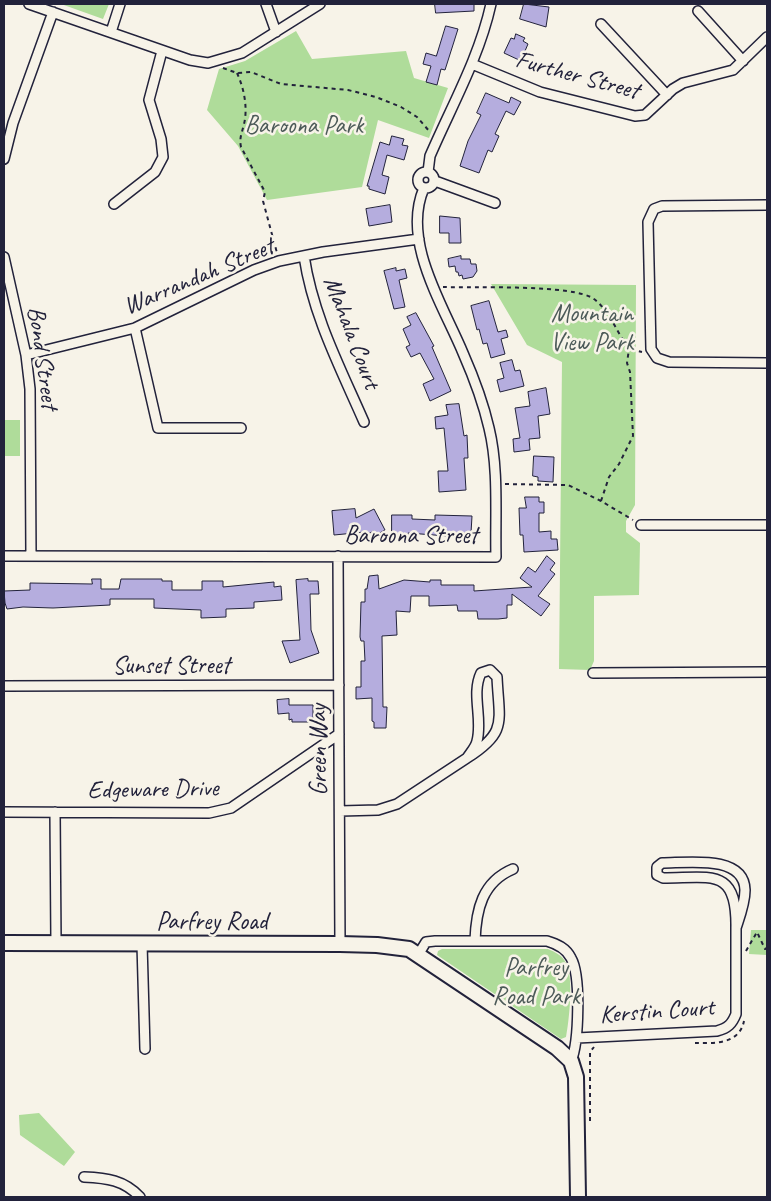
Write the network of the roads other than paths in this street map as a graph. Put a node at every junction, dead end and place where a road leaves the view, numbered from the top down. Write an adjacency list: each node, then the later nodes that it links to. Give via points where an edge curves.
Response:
1 (29, 4): 7 (street)
2 (120, 4): 9 (street)
3 (266, 4): 10 (street)
4 (320, 4): 10 (street)
5 (491, 4): 14 (street, Baroona Street, via 486,29)
6 (698, 11): 13 (street)
7 (53, 12): 9 (street); 16 (street)
8 (601, 24): 15 (street)
9 (111, 32): 12 (street)
10 (276, 32): 12 (street, via 242,53 208,63)
11 (767, 37): 13 (street, Further Street)
12 (162, 50): 22 (street, via 149,100 163,156 155,172)
13 (743, 61): 15 (street, Further Street, via 733,70 683,83)
14 (472, 64): 15 (street, Further Street, via 524,86 635,116 645,115); 18 (street, Baroona Street, via 430,156)
15 (667, 95)
16 (8, 122): 17 (street)
17 (4, 159)
18 (428, 172): 19 (street, via 434,175); 20 (street, Baroona Street, via 420,174 418,179)
19 (435, 181): 20 (street, via 431,187); 21 (street)
20 (424, 188): 24 (street, Baroona Street, via 418,204)
21 (495, 203)
22 (114, 204)
23 (767, 205): 29 (street, via 671,205 654,209 648,222 651,348 658,358 669,362)
24 (419, 239): 25 (street, Warrandah Street); 36 (street, Baroona Street, via 433,287 481,395 490,430 496,556)
25 (304, 256): 27 (street, Warrandah Street, via 254,270); 30 (street, Mahala Court, via 322,329)
26 (4, 257): 28 (street, Bond Street)
27 (135, 328): 28 (street, Warrandah Street); 31 (street, via 158,428)
28 (26, 355): 35 (street, Bond Street, via 30,404)
29 (767, 362)
30 (364, 422)
31 (241, 428)
32 (640, 526): 33 (street)
33 (767, 526)
34 (4, 556): 35 (street, Baroona Street)
35 (31, 556): 36 (street, Baroona Street)
36 (338, 556): 39 (street, Green Way)
37 (767, 672): 38 (street)
38 (594, 673)
39 (339, 685): 40 (street, Sunset Street); 41 (street, Green Way)
40 (4, 686)
41 (339, 734): 43 (street, Green Way); 45 (street, Edgeware Drive, via 231,808 209,813)
42 (467, 758): 42 (street, via 486,746 499,725 497,678 490,670 480,673 477,682 477,743); 43 (street, via 397,804 378,810)
43 (340, 811): 52 (street, Green Way)
44 (4, 812): 45 (street, Edgeware Drive)
45 (55, 812): 50 (street)
46 (512, 869): 48 (street, via 491,882 485,892)
47 (736, 928): 47 (street, Kerstin Court, via 734,897 727,885 716,880 663,878 657,876 657,867 662,863 710,863 724,864 736,871 745,888); 54 (street, Kerstin Court, via 736,1014 732,1024 717,1031)
48 (475, 941): 53 (street, via 426,942); 54 (street, via 547,941 557,943 565,950 576,972)
49 (4, 943): 50 (main road, Parfrey Road)
50 (56, 943): 51 (main road, Parfrey Road)
51 (142, 944): 52 (main road, Parfrey Road); 55 (street)
52 (340, 944): 53 (main road, Parfrey Road, via 398,946)
53 (418, 955): 56 (main road, Parfrey Road, via 557,1048)
54 (577, 1038): 56 (street)
55 (145, 1049)
56 (570, 1061): 59 (main road, via 576,1078)
57 (84, 1176): 58 (street, via 109,1178 130,1187)
58 (140, 1197)
59 (578, 1197)

